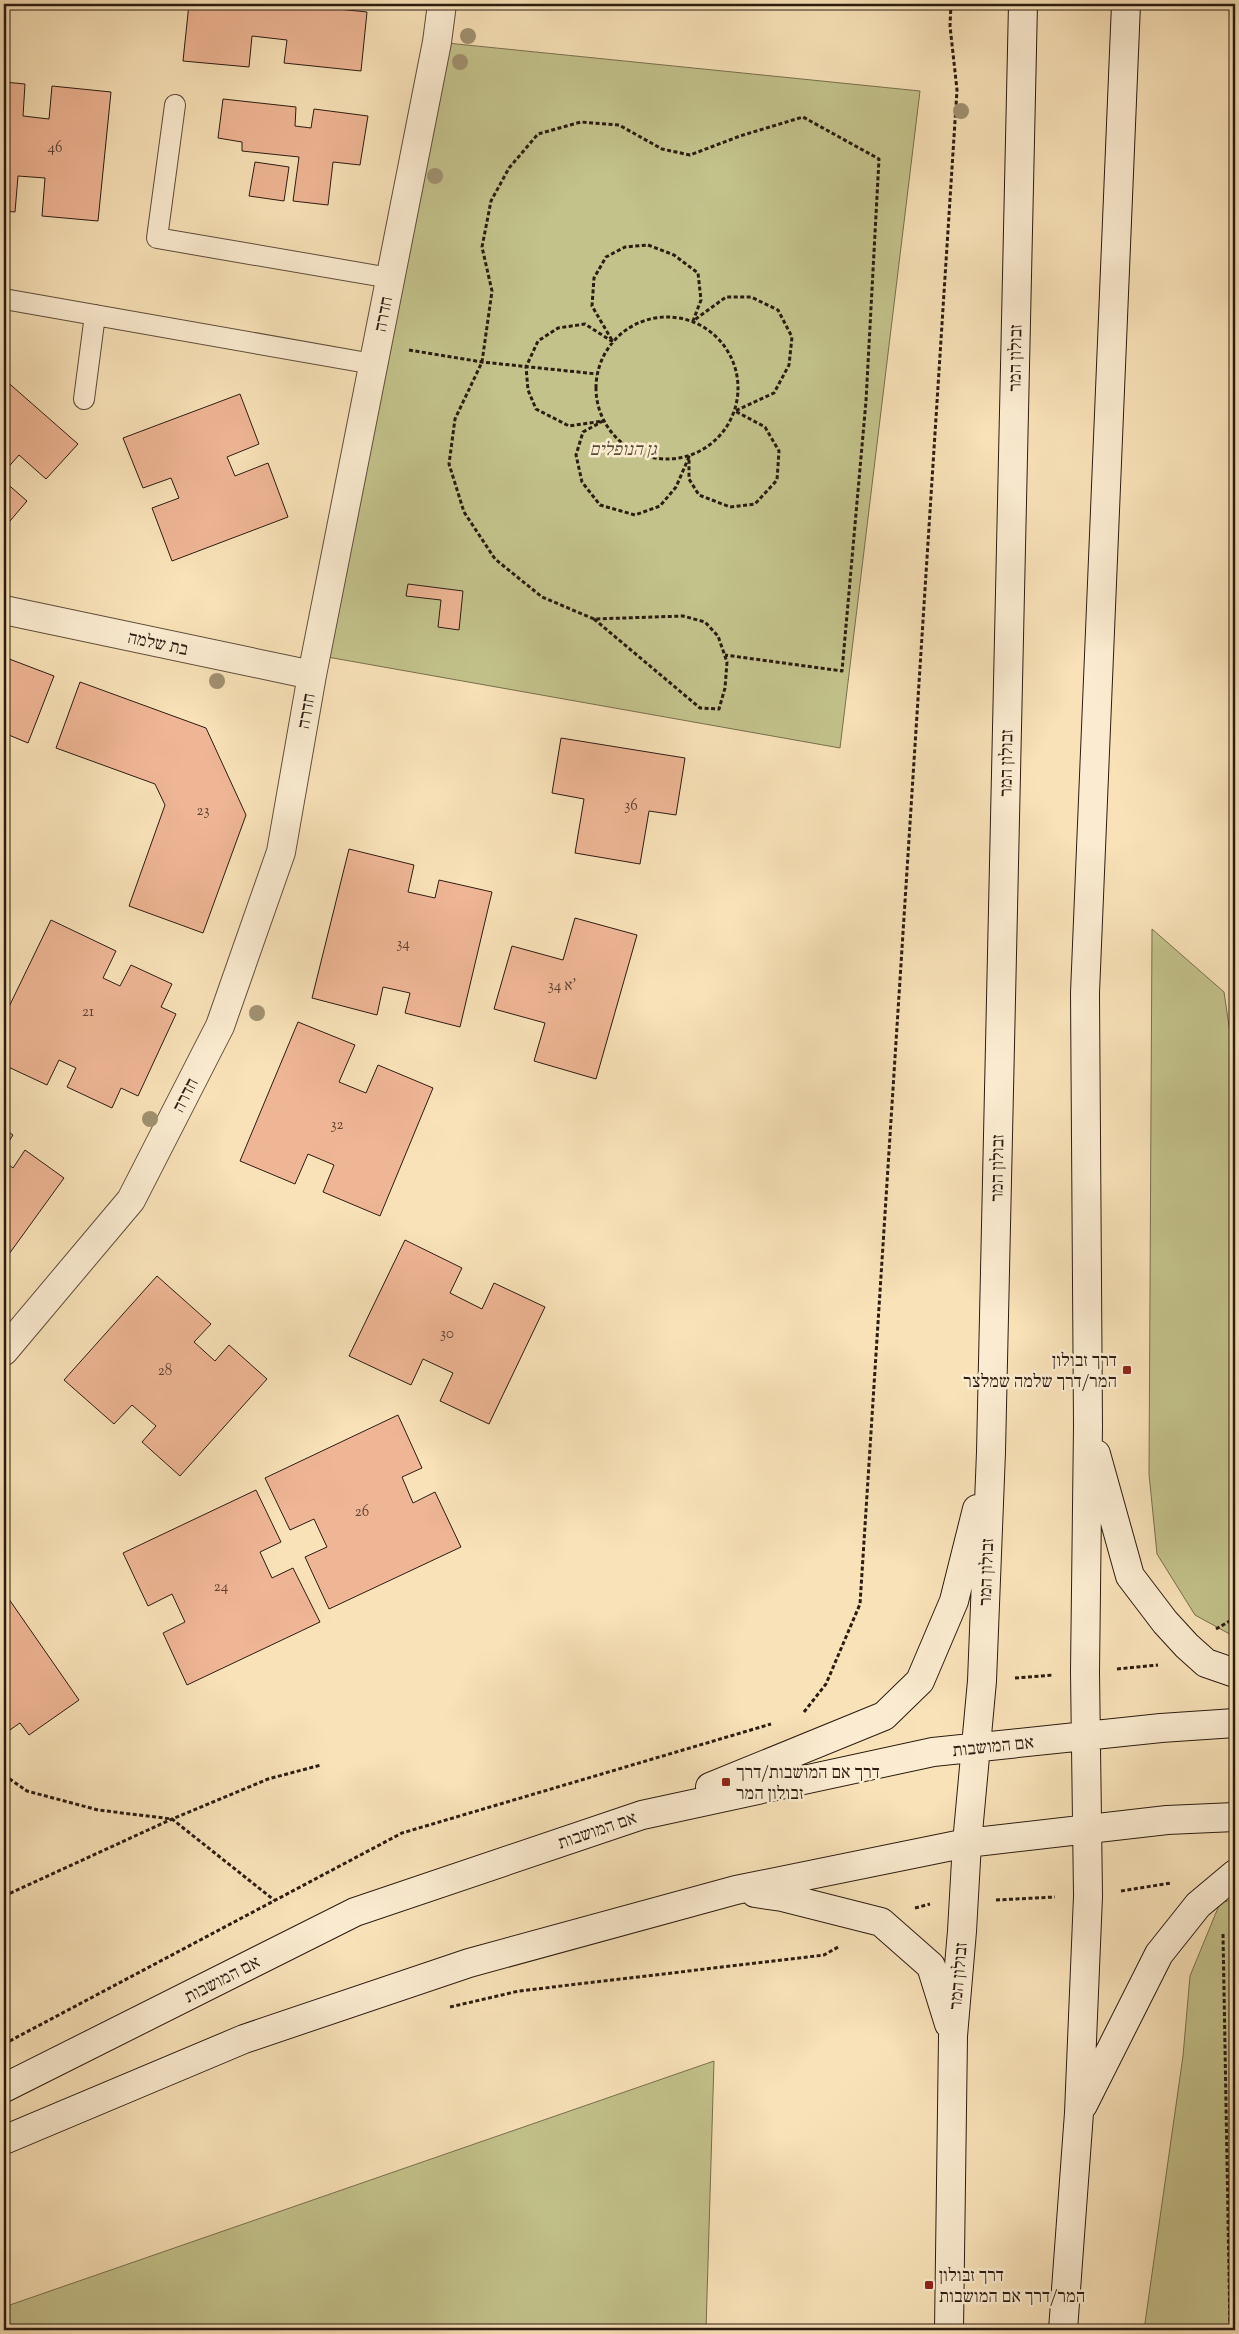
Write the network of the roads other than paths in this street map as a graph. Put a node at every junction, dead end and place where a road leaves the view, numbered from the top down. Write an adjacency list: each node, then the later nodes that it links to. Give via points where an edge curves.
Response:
1 (442, 4): 7 (street, חדרה)
2 (1009, 4): 5 (street)
3 (1023, 4): 5 (street, זבולון המר)
4 (1126, 4): 15 (street, via 1085,993)
5 (1021, 76): 16 (street, זבולון המר)
6 (175, 105): 7 (lane, via 158,238)
7 (390, 278): 10 (street, חדרה)
8 (4, 299): 9 (lane)
9 (95, 315): 10 (lane); 11 (lane)
10 (375, 354): 13 (street, חדרה)
11 (84, 399)
12 (4, 610): 13 (street, בת שלמה)
13 (312, 675): 14 (street, חדרה, via 281,852 220,1026 131,1200)
14 (4, 1351)
15 (1088, 1426): 17 (street, via 1130,1576 1164,1622 1187,1646 1206,1663); 19 (street)
16 (990, 1452): 20 (street, זבולון המר, via 982,1681); 21 (street, via 954,1601 920,1682 884,1716)
17 (1235, 1673)
18 (1235, 1723): 19 (street, אם המושבות)
19 (1086, 1736): 20 (street, אם המושבות); 23 (street)
20 (976, 1748): 21 (street, אם המושבות, via 933,1752); 24 (street, זבולון המר)
21 (642, 1815): 28 (street, אם המושבות, via 355,1912)
22 (1235, 1817): 23 (street)
23 (1087, 1828): 24 (street); 29 (street, via 1088,1896)
24 (967, 1843): 26 (street); 27 (street, זבולון המר)
25 (1235, 1874): 29 (street, via 1198,1905 1159,1954)
26 (736, 1890): 27 (street, via 782,1896 881,1922 931,1966); 30 (street, via 469,1963 244,2038)
27 (953, 2036): 31 (street, זבולון המר)
28 (4, 2088)
29 (1079, 2113): 32 (street)
30 (4, 2140)
31 (949, 2330)
32 (1063, 2330)

